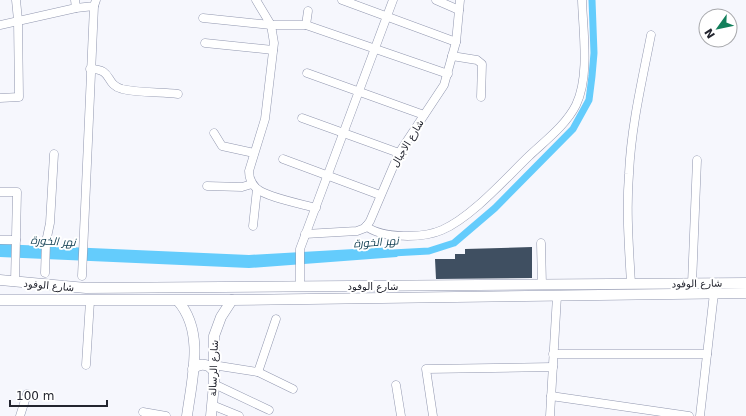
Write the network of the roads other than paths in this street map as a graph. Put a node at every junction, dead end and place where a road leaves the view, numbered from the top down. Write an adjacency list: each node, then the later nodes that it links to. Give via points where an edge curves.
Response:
1 (16, 0): 14 (street)
2 (256, 0): 16 (street)
3 (342, 0): 12 (street)
4 (393, 0): 12 (street)
5 (436, 0): 11 (street)
6 (460, 0): 11 (street, شارع الاجبال)
7 (582, 0): 47 (street, via 584,79 576,104 564,123 474,208 447,228 425,234 388,235 376,233)
8 (95, 3): 9 (street); 24 (street)
9 (75, 4): 14 (street)
10 (308, 10): 17 (street)
11 (459, 10): 19 (street, شارع الاجبال)
12 (387, 17): 19 (street); 22 (street)
13 (203, 18): 16 (street)
14 (18, 20): 15 (street); 30 (street, via 19,97)
15 (0, 25)
16 (271, 25): 17 (street); 21 (street, via 274,35)
17 (306, 25): 22 (street)
18 (651, 35): 57 (street, via 629,172)
19 (456, 42): 23 (street, شارع الاجبال)
20 (205, 43): 21 (street)
21 (273, 50): 35 (street, via 267,108)
22 (375, 50): 26 (street); 27 (street)
23 (452, 56): 26 (street, شارع الاجبال); 29 (street, via 477,60 482,64)
24 (90, 69): 28 (street, via 100,69 107,73 112,84 122,89); 53 (street)
25 (307, 73): 27 (street)
26 (448, 74): 31 (street, شارع الاجبال, via 444,86)
27 (359, 90): 31 (street); 34 (street)
28 (178, 94)
29 (481, 97)
30 (0, 98)
31 (424, 115): 36 (street, شارع الاجبال)
32 (302, 118): 34 (street)
33 (214, 133): 35 (street, via 222,146)
34 (343, 133): 36 (street); 40 (street)
35 (254, 153): 42 (street, via 249,171)
36 (399, 153): 44 (street, شارع الاجبال)
37 (54, 154): 52 (street)
38 (283, 159): 40 (street)
39 (697, 160): 58 (street)
40 (328, 176): 44 (street); 45 (street)
41 (207, 186): 42 (street)
42 (254, 187): 45 (street, via 276,197); 46 (street)
43 (0, 192): 50 (street, via 17,192)
44 (380, 195): 47 (street, شارع الاجبال)
45 (316, 208): 48 (street)
46 (252, 226)
47 (366, 226): 48 (street, via 353,232)
48 (305, 234): 60 (street, via 300,249)
49 (0, 240): 50 (street)
50 (16, 240): 55 (street)
51 (541, 243): 59 (street)
52 (45, 273)
53 (82, 276)
54 (0, 280): 55 (main road, شارع الوفود)
55 (15, 282): 60 (main road, شارع الوفود, via 86,288)
56 (746, 283): 58 (main road, شارع الوفود)
57 (631, 284): 58 (main road, شارع الوفود); 59 (main road, شارع الوفود)
58 (692, 284)
59 (542, 285): 60 (main road, شارع الوفود)
60 (300, 286)
61 (746, 292): 62 (main road, شارع الوفود)
62 (714, 293): 63 (main road, شارع الوفود); 70 (street)
63 (557, 296): 65 (main road, شارع الوفود); 69 (street)
64 (0, 300): 66 (main road, شارع الوفود)
65 (232, 300): 67 (main road, شارع الوفود); 73 (main road, شارع الرسالة, via 215,329)
66 (90, 301): 67 (main road, شارع الوفود); 71 (street)
67 (178, 301): 74 (main road, شارع الرسالة, via 188,313 193,326)
68 (276, 319): 75 (street)
69 (553, 354): 70 (street); 72 (street)
70 (708, 354): 93 (street)
71 (86, 365)
72 (553, 367): 80 (street); 90 (street, via 426,369)
73 (213, 368): 74 (main road, via 201,364); 75 (street); 76 (main road, شارع الرسالة)
74 (193, 369): 86 (main road, شارع الرسالة)
75 (258, 372): 78 (street)
76 (214, 384): 81 (main road, شارع الرسالة); 82 (street)
77 (396, 385): 89 (street)
78 (293, 389)
79 (27, 394): 84 (street)
80 (551, 396): 91 (street); 92 (street)
81 (212, 404): 87 (main road, شارع الرسالة); 88 (street)
82 (269, 410)
83 (143, 412): 85 (street)
84 (20, 416)
85 (166, 416)
86 (187, 416)
87 (211, 416)
88 (239, 416)
89 (401, 416)
90 (434, 416)
91 (550, 416)
92 (689, 416)
93 (700, 416)

